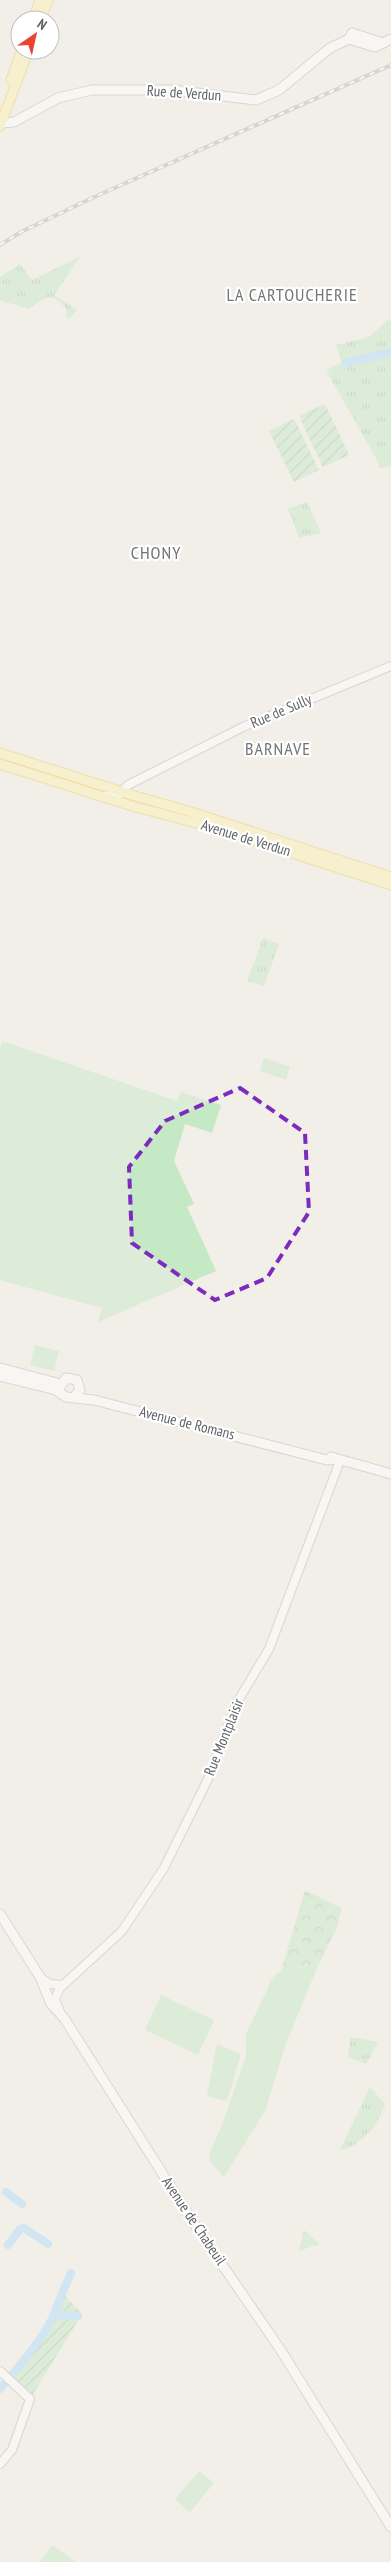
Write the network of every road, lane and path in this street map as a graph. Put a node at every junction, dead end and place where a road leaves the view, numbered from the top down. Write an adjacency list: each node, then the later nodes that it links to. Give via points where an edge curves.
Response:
1 (387, 41): 5 (main road, Rue de Verdun, via 374,46 350,36 330,48 279,90 256,100 172,90 92,90 58,98 14,122)
2 (18, 60): 4 (main road)
3 (25, 60): 5 (main road)
4 (0, 111)
5 (0, 124)
6 (391, 666): 9 (street, Rue de Sully, via 243,727)
7 (0, 753): 9 (main road, Avenue de Verdun)
8 (0, 764): 10 (main road, Avenue de Verdun)
9 (122, 792): 10 (street, Avenue de Verdun, via 114,796); 11 (main road, Avenue de Verdun)
10 (99, 795): 12 (main road, Avenue de Verdun)
11 (391, 878)
12 (391, 885)
13 (0, 1368): 15 (main road)
14 (0, 1376): 15 (main road)
15 (61, 1388): 16 (main road, via 66,1397); 16 (main road, via 66,1378 72,1378 79,1384)
16 (77, 1393): 17 (main road, Avenue de Romans, via 280,1446 319,1452)
17 (338, 1460): 18 (main road, Avenue de Romans); 21 (street, Rue Montplaisir, via 269,1649 236,1704 209,1777 164,1868 122,1931)
18 (391, 1474)
19 (0, 1914): 20 (main road, Avenue de Chabeuil)
20 (40, 1977): 21 (street, via 50,1984); 22 (main road, Avenue de Chabeuil, via 45,1994)
21 (62, 1985): 22 (street, via 56,1994)
22 (62, 2015): 25 (main road, Avenue de Chabeuil)
23 (0, 2371): 24 (street, via 30,2399 12,2450)
24 (0, 2464)
25 (391, 2526)

